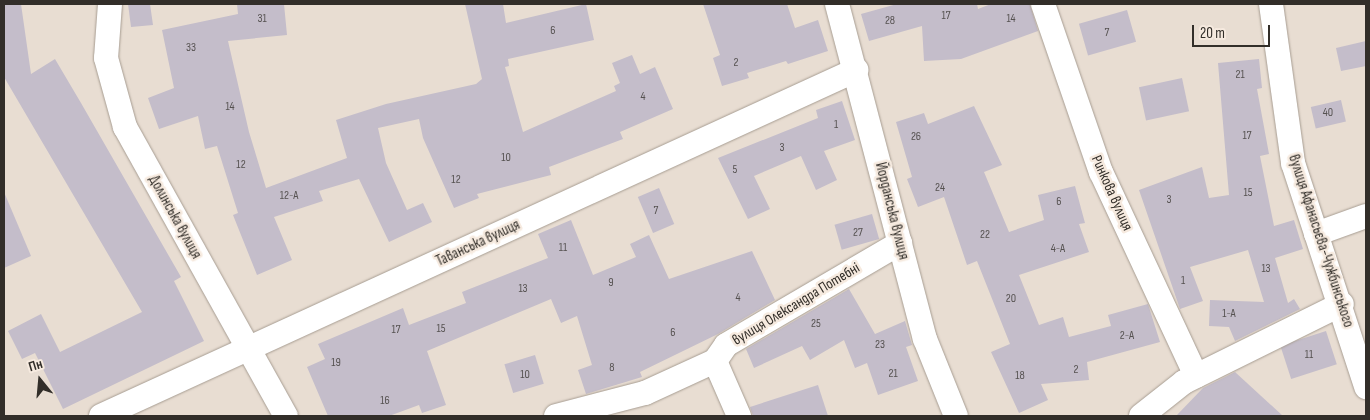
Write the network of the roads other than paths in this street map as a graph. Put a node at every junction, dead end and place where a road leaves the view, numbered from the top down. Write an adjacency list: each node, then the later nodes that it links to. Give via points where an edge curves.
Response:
1 (110, 4): 10 (street, Долинська вулиця, via 106,58 126,127)
2 (837, 4): 5 (street, Йорданська вулиця)
3 (1043, 4): 12 (street, Ринкова вулиця, via 1101,172)
4 (1271, 4): 7 (street, вулиця Афанасьєва-Чужбинського, via 1293,163)
5 (856, 70): 8 (street, Йорданська вулиця); 10 (street, Таванська вулиця)
6 (1366, 216): 7 (street)
7 (1316, 234): 9 (street, вулиця Афанасьєва-Чужбинського)
8 (900, 242): 11 (street, вулиця Олександра Потебні, via 726,346); 18 (street, Йорданська вулиця, via 925,339)
9 (1342, 304): 12 (street); 13 (street, вулиця Афанасьєва-Чужбинського)
10 (248, 348): 14 (street, Таванська вулиця); 15 (street, Долинська вулиця)
11 (714, 362): 16 (street, вулиця Олександра Потебні, via 645,394); 17 (street)
12 (1196, 376): 19 (street)
13 (1366, 387)
14 (101, 416)
15 (286, 416)
16 (556, 416)
17 (740, 416)
18 (956, 416)
19 (1141, 416)

